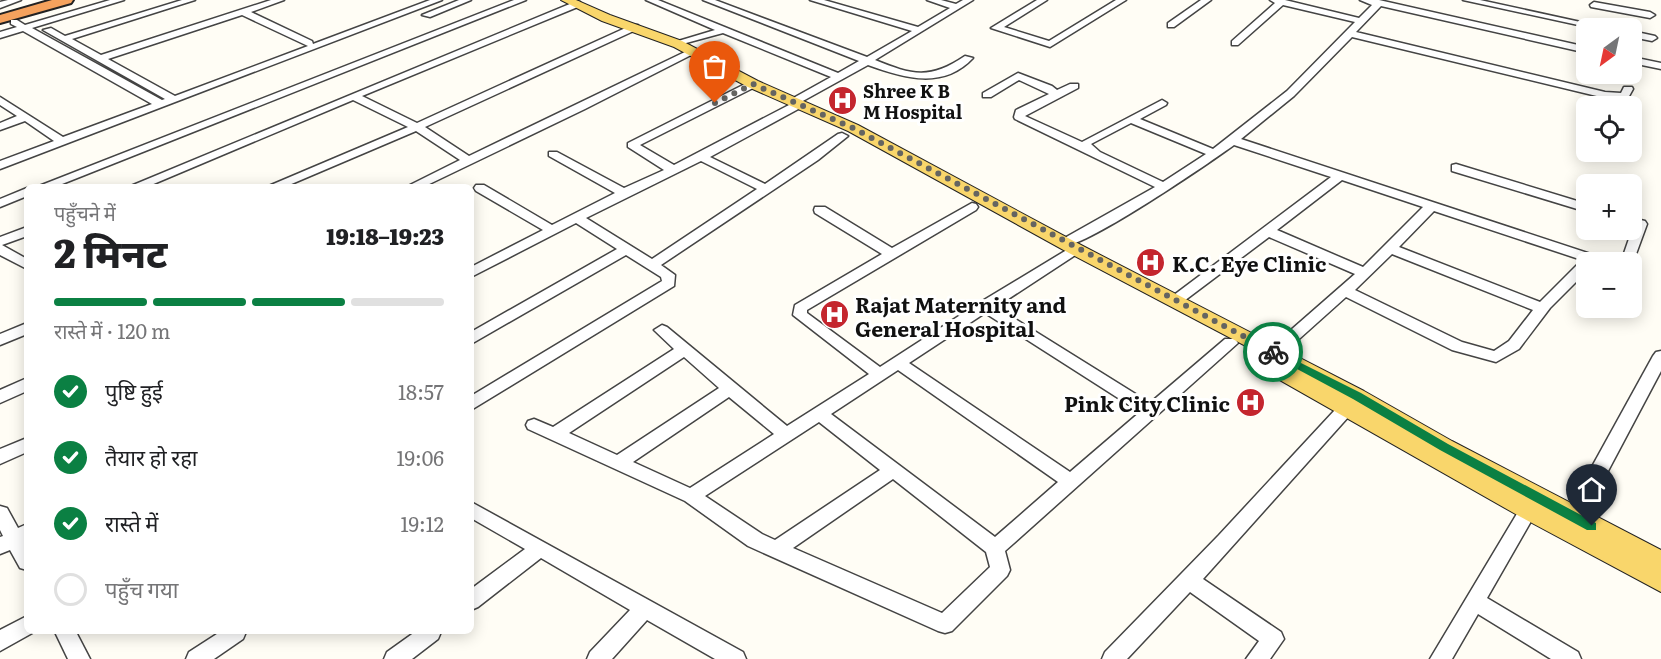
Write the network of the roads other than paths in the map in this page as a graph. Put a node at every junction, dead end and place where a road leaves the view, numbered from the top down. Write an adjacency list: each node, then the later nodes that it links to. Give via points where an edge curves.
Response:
1 (17, 0): 26 (street)
2 (44, 0): 28 (highway)
3 (66, 0): 33 (highway)
4 (92, 0): 36 (street)
5 (120, 0): 38 (street)
6 (191, 0): 49 (street)
7 (266, 0): 55 (street)
8 (280, 0): 29 (street)
9 (438, 0): 69 (street)
10 (467, 0): 44 (street)
11 (522, 0): 31 (street)
12 (651, 0): 42 (street)
13 (707, 0): 57 (street)
14 (814, 0): 43 (street)
15 (931, 0): 27 (street)
16 (969, 0): 27 (street)
17 (1043, 0): 18 (street, via 996,28 1050,44)
18 (1122, 0)
19 (1207, 0): 39 (street)
20 (1364, 0): 25 (street)
21 (1467, 0): 37 (street)
22 (1277, 1): 35 (street); 51 (street)
23 (572, 2): 41 (main road); 67 (street)
24 (1594, 2): 30 (street); 32 (street)
25 (1379, 3): 35 (street); 53 (street)
26 (0, 5)
27 (957, 7): 43 (street)
28 (0, 12)
29 (243, 12): 50 (street); 55 (street)
30 (1650, 15)
31 (482, 16): 34 (street); 89 (street)
32 (1592, 18)
33 (0, 19)
34 (493, 21)
35 (1361, 21): 45 (street)
36 (25, 24): 38 (street); 40 (street, via 14,22); 46 (street); 72 (street)
37 (1576, 24)
38 (37, 25): 49 (street)
39 (1171, 25)
40 (0, 27)
41 (635, 27): 52 (main road); 76 (street)
42 (724, 30): 52 (street); 60 (street)
43 (920, 30): 57 (street)
44 (380, 33)
45 (1349, 33): 66 (street); 78 (street, via 1316,70)
46 (0, 35)
47 (1642, 36): 48 (street)
48 (1652, 38)
49 (64, 39): 55 (street)
50 (309, 43)
51 (1235, 43)
52 (678, 44): 54 (main road)
53 (1576, 48)
54 (692, 52): 61 (main road); 84 (street)
55 (99, 57): 69 (street)
56 (968, 58): 57 (street, via 941,75 929,77 899,73)
57 (869, 60): 60 (street)
58 (1642, 62): 59 (street)
59 (1661, 66)
60 (839, 77): 71 (street)
61 (753, 84): 71 (main road); 87 (street, via 632,145)
62 (1074, 86): 65 (street)
63 (1628, 89): 66 (street, via 1624,96)
64 (987, 95): 65 (street, via 1018,76)
65 (1056, 95): 80 (street, via 1020,112 1019,117)
66 (1605, 95)
67 (353, 96): 76 (street); 90 (street)
68 (0, 100): 73 (street)
69 (175, 100): 72 (street)
70 (1162, 103): 74 (street)
71 (795, 104): 77 (main road); 83 (street); 111 (main road, via 853,128)
72 (162, 105): 79 (street)
73 (26, 117): 75 (street); 79 (street)
74 (1131, 119): 80 (street, via 1088,141); 81 (street)
75 (0, 127)
76 (417, 127): 84 (street); 91 (street)
77 (842, 135): 95 (street, via 820,155); 100 (main road)
78 (1232, 140): 81 (street); 88 (street)
79 (63, 142): 85 (street)
80 (1088, 149): 93 (street)
81 (1213, 153): 93 (street)
82 (553, 154): 97 (street)
83 (701, 157): 87 (street); 95 (street)
84 (468, 160): 92 (street)
85 (0, 165)
86 (1456, 168): 99 (street)
87 (673, 170): 97 (street)
88 (1340, 177): 101 (street); 106 (street)
89 (50, 184)
90 (142, 184)
91 (280, 184)
92 (418, 184)
93 (1163, 186): 111 (street)
94 (480, 188): 104 (street)
95 (766, 189): 115 (street, via 697,239)
96 (24, 193): 98 (street)
97 (624, 194): 103 (street)
98 (0, 203)
99 (1576, 205)
100 (972, 207): 111 (main road); 112 (street)
101 (1430, 208): 108 (street); 113 (street)
102 (820, 210): 112 (street)
103 (578, 219): 104 (street); 110 (street)
104 (553, 231): 116 (street)
105 (24, 232): 107 (street)
106 (1269, 232): 117 (street); 120 (street)
107 (0, 242)
108 (1390, 248): 117 (street); 122 (street)
109 (0, 249): 114 (street)
110 (627, 249): 115 (street); 125 (street)
111 (1069, 249): 120 (main road); 121 (street); 127 (main road)
112 (891, 254): 132 (street, via 800,308 800,315)
113 (1576, 257)
114 (24, 263)
115 (653, 264): 136 (street, via 668,275 669,283)
116 (474, 270)
117 (1365, 273): 119 (street)
118 (1576, 277): 122 (street)
119 (1346, 291): 122 (street, via 1457,345 1496,357 1514,345); 129 (street)
120 (1175, 302): 129 (main road)
121 (984, 306): 131 (street); 138 (street)
122 (1542, 308)
123 (24, 329): 126 (street)
124 (662, 330): 128 (street)
125 (474, 337)
126 (0, 340)
127 (1230, 342): 137 (main road); 138 (street)
128 (684, 350): 134 (street); 141 (street)
129 (1274, 353): 137 (main road)
130 (1661, 356): 152 (street)
131 (897, 362): 132 (street); 147 (street)
132 (879, 374): 139 (street)
133 (24, 385): 135 (street)
134 (730, 389): 142 (street); 145 (street)
135 (0, 397)
136 (474, 402)
137 (1352, 403): 149 (main road); 159 (street)
138 (1150, 411): 147 (street)
139 (819, 413): 142 (street); 146 (street)
140 (534, 425): 141 (street)
141 (555, 434): 145 (street)
142 (786, 435): 148 (street)
143 (24, 445): 144 (street)
144 (0, 457)
145 (619, 463): 148 (street)
146 (893, 470): 155 (street); 156 (street)
147 (1070, 481): 155 (street)
148 (691, 496): 156 (street, via 754,540)
149 (1532, 503): 152 (main road); 160 (main road); 162 (street)
150 (474, 511): 154 (street)
151 (0, 513): 153 (street)
152 (1574, 517): 158 (main road)
153 (14, 539): 157 (street)
154 (540, 548): 161 (street); 163 (street)
155 (994, 548): 156 (street, via 1000,570 945,624)
156 (777, 549)
157 (24, 557)
158 (1661, 562)
159 (1189, 580): 174 (street); 175 (street, via 1274,639)
160 (1661, 581)
161 (474, 599)
162 (1475, 601): 176 (street); 177 (street)
163 (645, 608): 172 (street); 173 (street)
164 (24, 627): 168 (street)
165 (67, 634): 169 (street)
166 (233, 634): 170 (street)
167 (428, 634): 171 (street)
168 (0, 641)
169 (79, 659)
170 (197, 659)
171 (395, 659)
172 (598, 659)
173 (735, 659)
174 (1113, 659)
175 (1257, 659)
176 (1441, 659)
177 (1570, 659)

